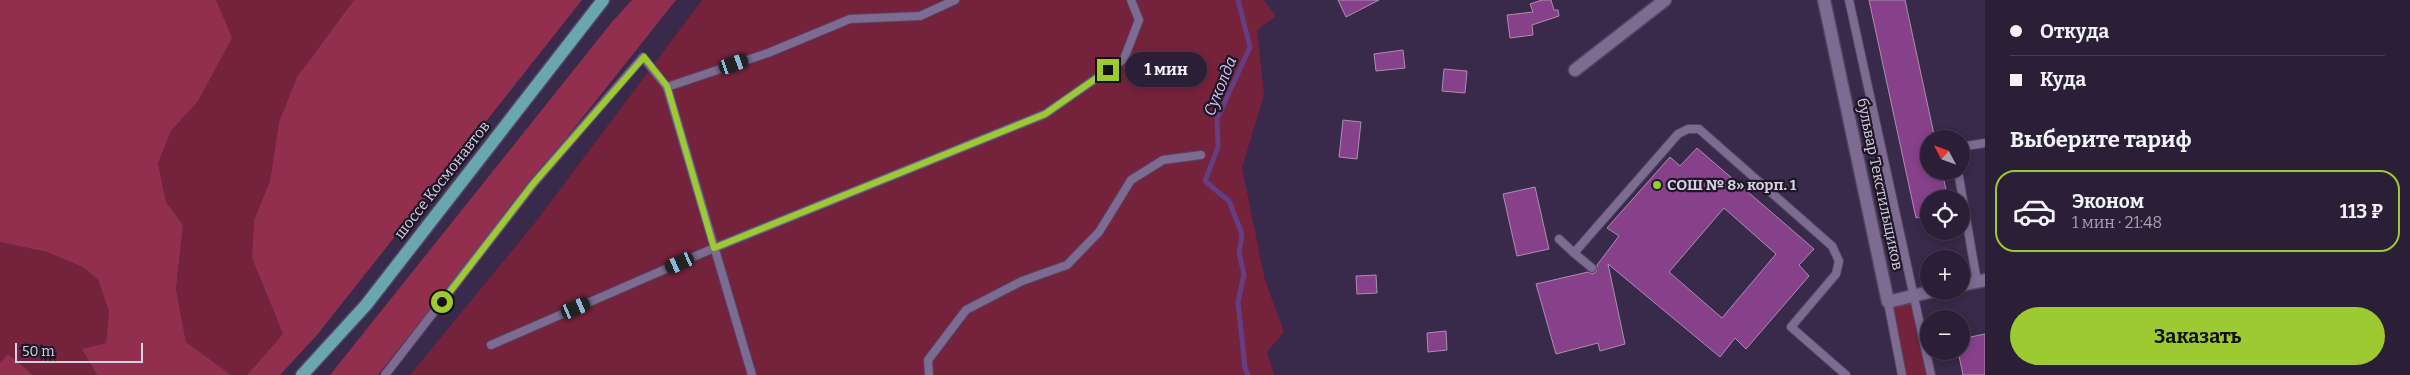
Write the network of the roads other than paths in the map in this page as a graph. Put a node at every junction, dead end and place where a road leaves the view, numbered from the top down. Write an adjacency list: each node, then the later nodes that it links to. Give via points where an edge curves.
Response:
1 (603, 0): 22 (main road, шоссе Космонавтов, via 366,305)
2 (955, 0): 8 (lane, via 920,16 850,19 768,53)
3 (1132, 0): 14 (lane, via 1139,20 1124,59 1045,114)
4 (1665, 0): 7 (street)
5 (1824, 0): 20 (street, бульвар Текстильщиков)
6 (1849, 0): 19 (lane)
7 (1575, 70)
8 (667, 86): 14 (lane); 23 (lane, via 644,57 533,184)
9 (1985, 143): 10 (lane)
10 (1970, 146)
11 (1201, 155): 25 (lane, via 1163,160 1132,180 1099,232 1067,265 1022,281 966,310 928,360)
12 (1960, 180): 17 (lane)
13 (1559, 240): 15 (lane)
14 (714, 248): 21 (lane); 24 (lane)
15 (1574, 253): 16 (lane); 26 (lane, via 1678,134 1688,128 1699,129 1832,246 1839,262 1836,274 1791,327)
16 (1592, 268)
17 (1981, 281)
18 (1920, 294): 19 (street)
19 (1914, 296): 20 (street); 28 (lane)
20 (1888, 302): 27 (lane, бульвар Текстильщиков)
21 (491, 346)
22 (302, 375)
23 (385, 375)
24 (752, 375)
25 (929, 375)
26 (1846, 375)
27 (1902, 375)
28 (1931, 375)

